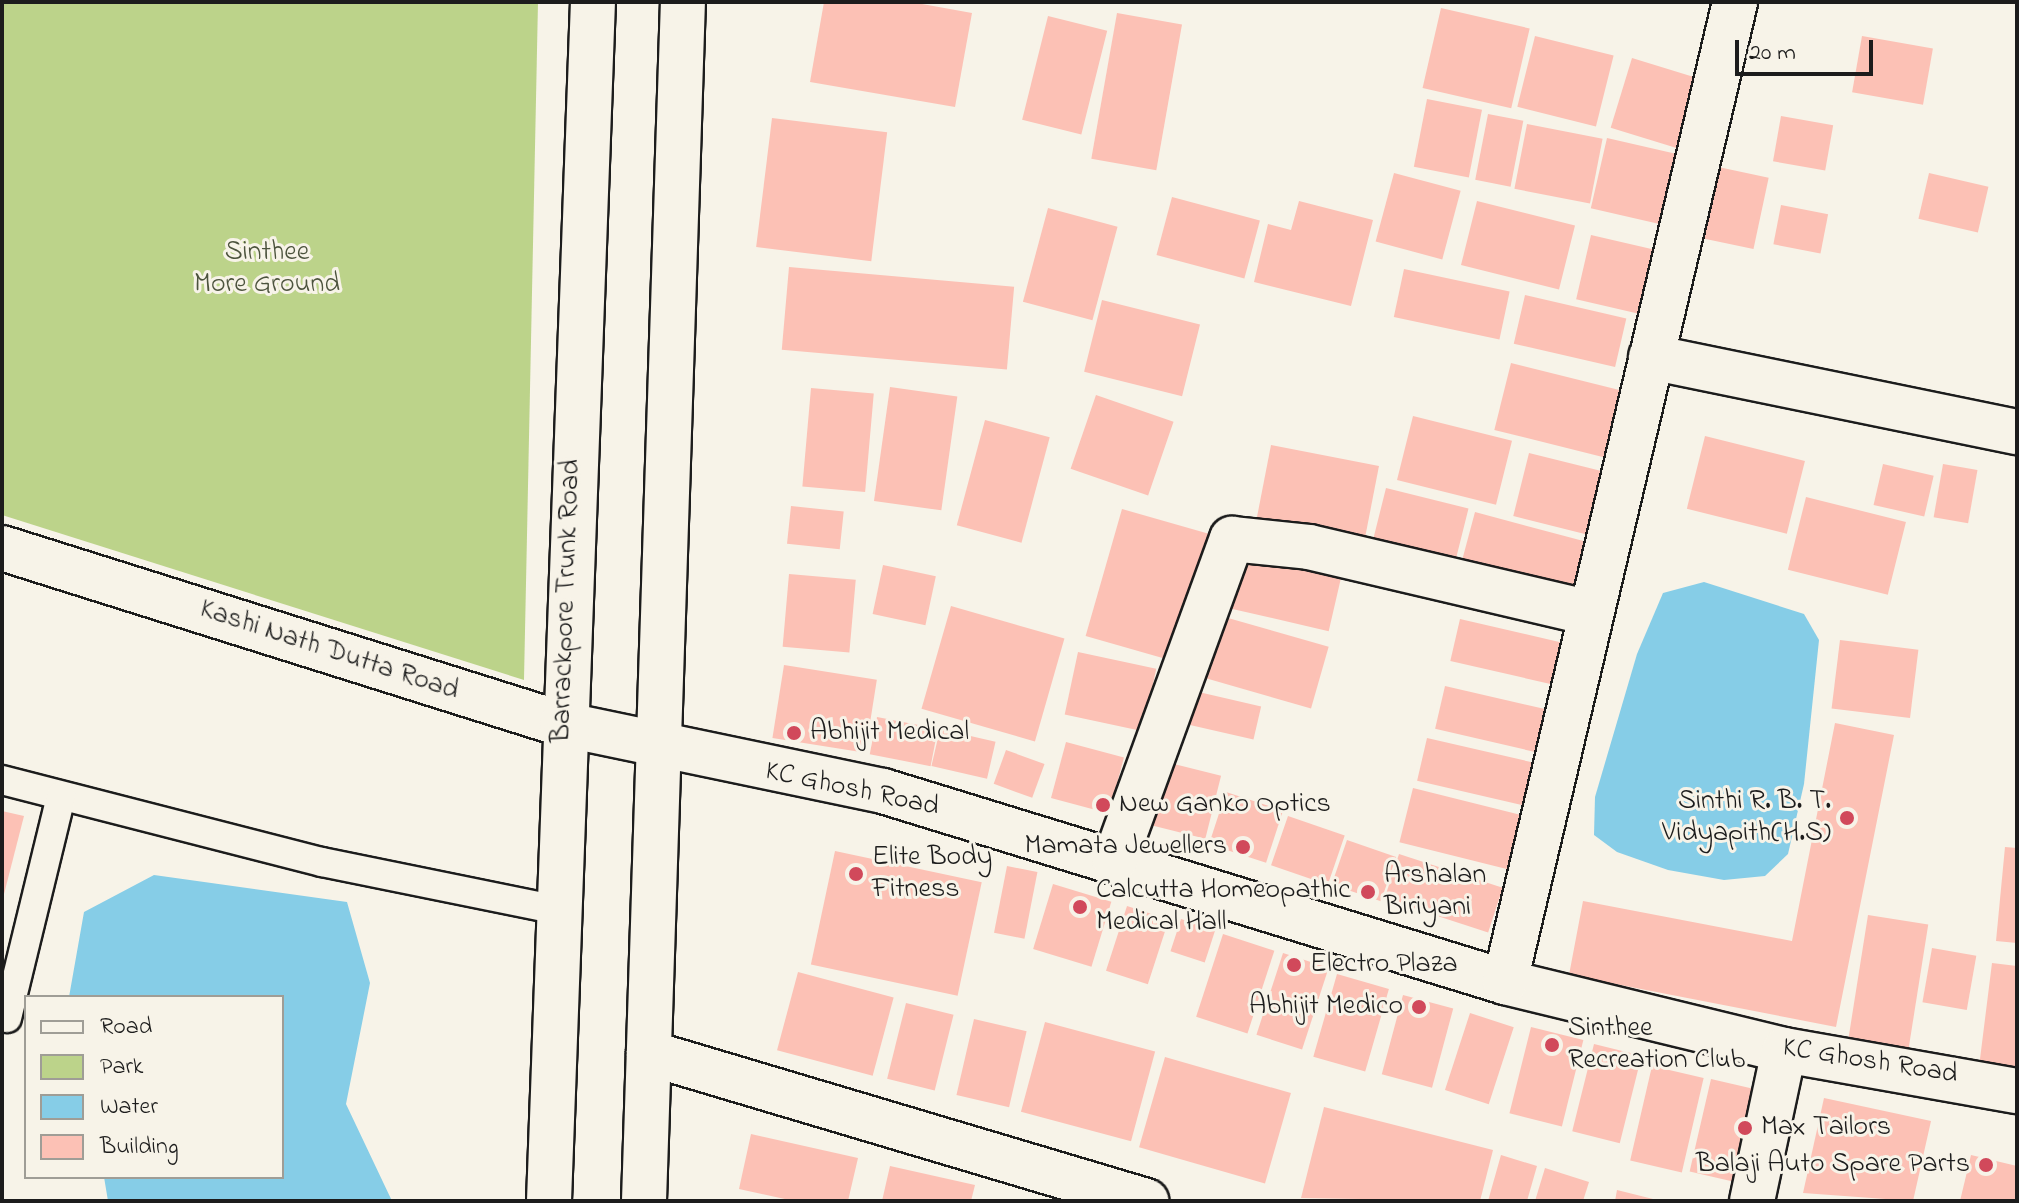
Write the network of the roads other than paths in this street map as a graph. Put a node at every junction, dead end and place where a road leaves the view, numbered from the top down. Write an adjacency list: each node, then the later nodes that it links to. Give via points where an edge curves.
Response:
1 (593, 2): 8 (street, Barrackpore Trunk Road)
2 (683, 2): 9 (street)
3 (1735, 2): 4 (street)
4 (1651, 357): 5 (street); 7 (street)
5 (2017, 432)
6 (2, 548): 8 (street, Kashi Nath Dutta Road)
7 (1591, 613): 12 (street, via 1309,547 1232,539); 14 (street)
8 (562, 724): 9 (street, Kashi Nath Dutta Road); 13 (street, Barrackpore Trunk Road)
9 (658, 749): 12 (street, KC Ghosh Road, via 883,791); 17 (street)
10 (2, 780): 11 (lane)
11 (61, 796): 13 (lane, via 322,862); 15 (lane)
12 (1115, 860): 14 (street, KC Ghosh Road, via 1189,890)
13 (557, 910): 20 (street, Barrackpore Trunk Road)
14 (1505, 982): 16 (street, KC Ghosh Road)
15 (7, 1018)
16 (1784, 1050): 18 (street, KC Ghosh Road); 22 (street)
17 (649, 1053): 19 (street); 21 (street)
18 (2017, 1091)
19 (1139, 1200)
20 (549, 1201)
21 (644, 1201)
22 (1752, 1201)

